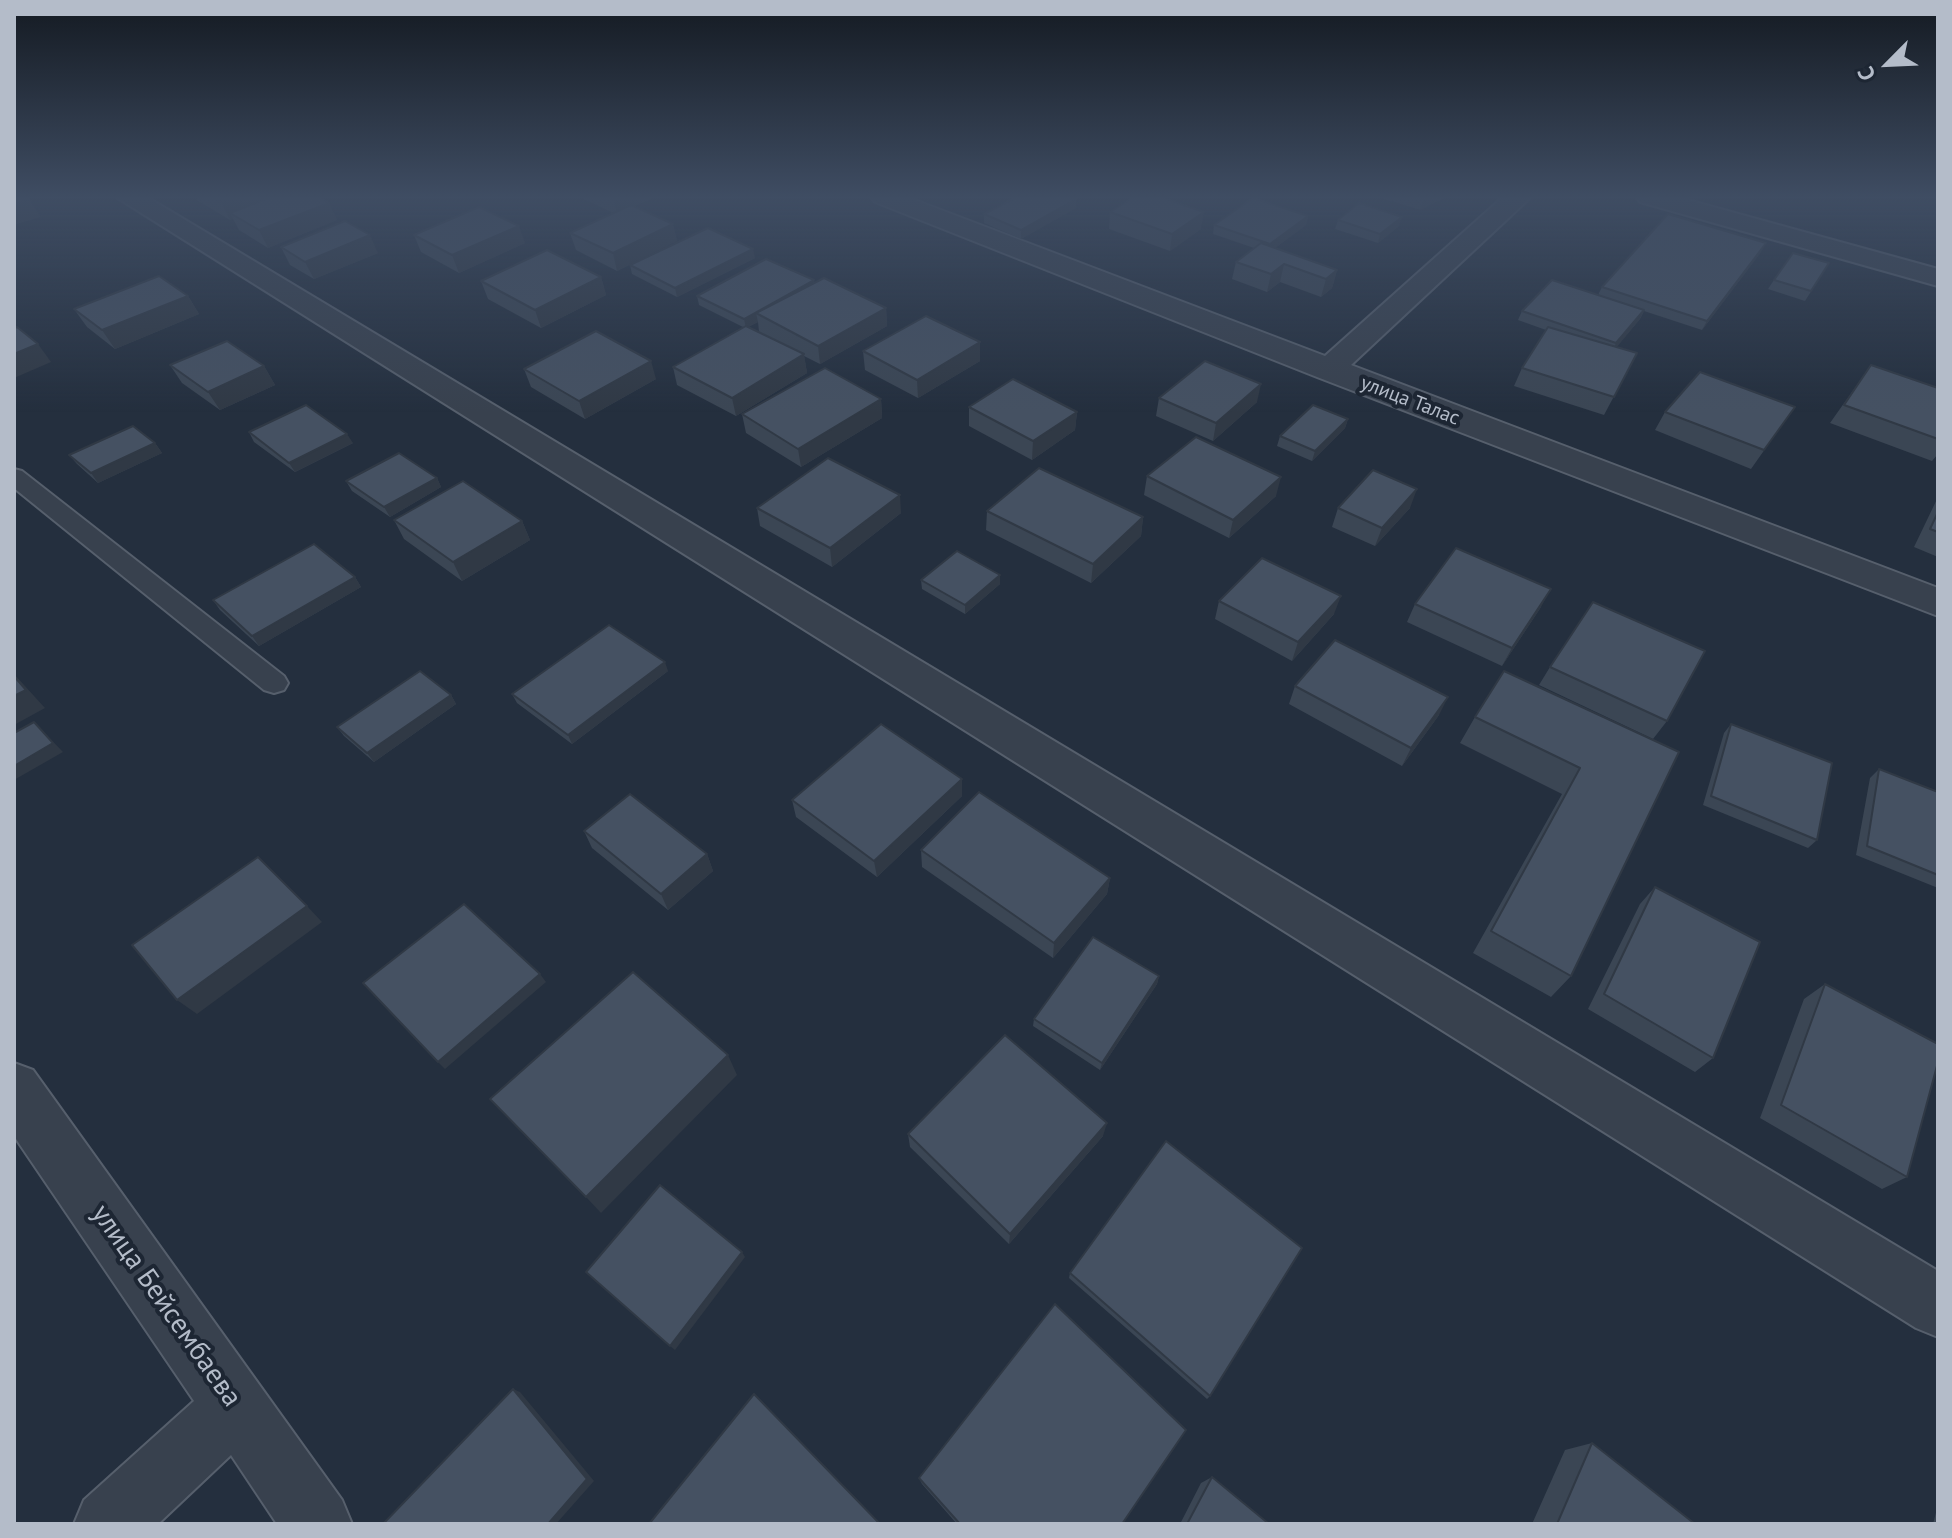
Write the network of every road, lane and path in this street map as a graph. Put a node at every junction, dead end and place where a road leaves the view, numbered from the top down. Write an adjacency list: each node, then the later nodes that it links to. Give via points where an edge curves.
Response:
1 (246, 269): 11 (street)
2 (1068, 269): 6 (street, улица Талас)
3 (1439, 269): 6 (street)
4 (1905, 269): 5 (street)
5 (1938, 278)
6 (1328, 370): 8 (street, улица Талас)
7 (14, 476): 9 (lane)
8 (1938, 603)
9 (274, 683)
10 (14, 1089): 12 (street, улица Бейсембаева)
11 (1938, 1306)
12 (236, 1406): 13 (street); 14 (street, улица Бейсембаева)
13 (108, 1524)
14 (318, 1524)

